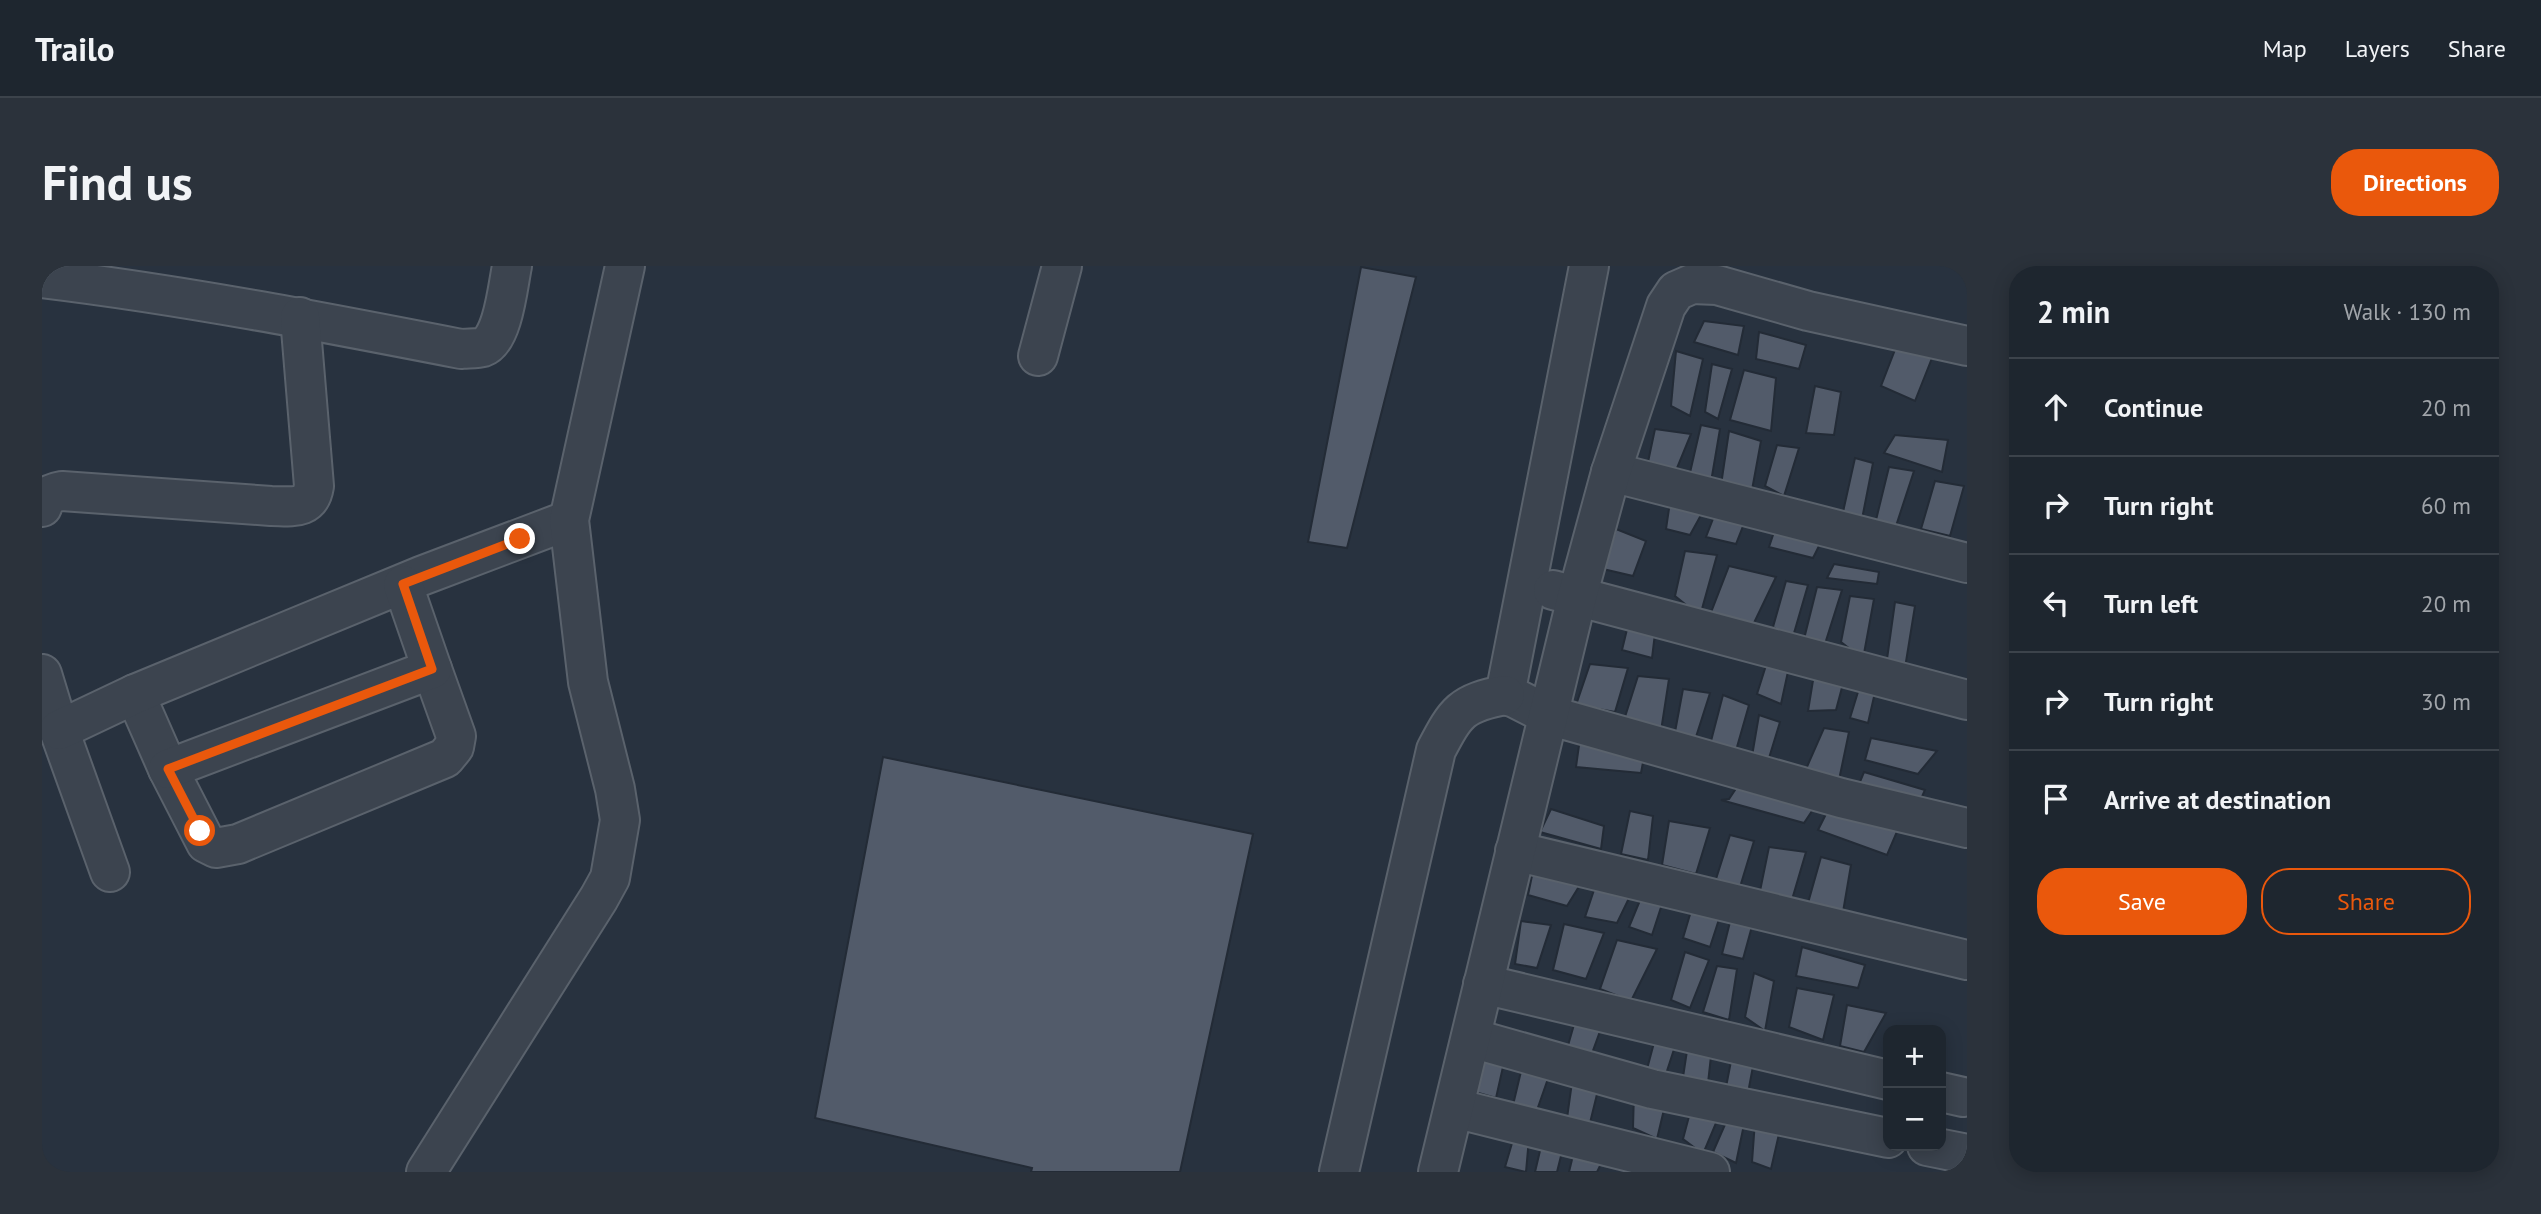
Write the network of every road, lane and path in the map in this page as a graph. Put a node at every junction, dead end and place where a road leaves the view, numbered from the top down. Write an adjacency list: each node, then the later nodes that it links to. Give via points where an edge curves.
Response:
1 (512, 266): 6 (street, via 499,327 483,347 461,349)
2 (625, 266): 11 (street)
3 (1062, 266): 8 (street)
4 (1589, 266): 13 (street)
5 (55, 274): 6 (street)
6 (300, 317): 10 (street, via 314,486 307,502 271,506 62,491 51,493)
7 (1967, 346): 9 (street, via 1808,311 1717,285 1692,284 1676,291 1666,306)
8 (1038, 356)
9 (1611, 472): 12 (street); 15 (street)
10 (42, 507)
11 (569, 520): 14 (street); 35 (street, via 588,682 620,820 615,858 599,898)
12 (1967, 563)
13 (1527, 583): 15 (street); 19 (street)
14 (403, 584): 16 (street); 18 (street)
15 (1577, 597): 20 (street); 21 (street)
16 (432, 669): 23 (street); 23 (street, via 456,736 445,758 238,845 216,848 206,843)
17 (42, 674): 22 (street)
18 (135, 694): 22 (street); 23 (street)
19 (1504, 695): 21 (street); 36 (street, via 1484,699 1455,715 1436,750)
20 (1967, 700)
21 (1548, 715): 24 (street, via 1841,798); 25 (street)
22 (59, 730): 26 (street)
23 (168, 769)
24 (1967, 828)
25 (1515, 851): 27 (street); 28 (street)
26 (110, 872)
27 (1967, 960)
28 (1483, 984): 29 (street); 30 (street)
29 (1471, 1038): 31 (street); 32 (street, via 1651,1088)
30 (1883, 1079)
31 (1454, 1108): 37 (street); 38 (street)
32 (1883, 1137)
33 (1946, 1150): 34 (street)
34 (1967, 1154)
35 (426, 1172)
36 (1339, 1172)
37 (1438, 1172)
38 (1710, 1172)

